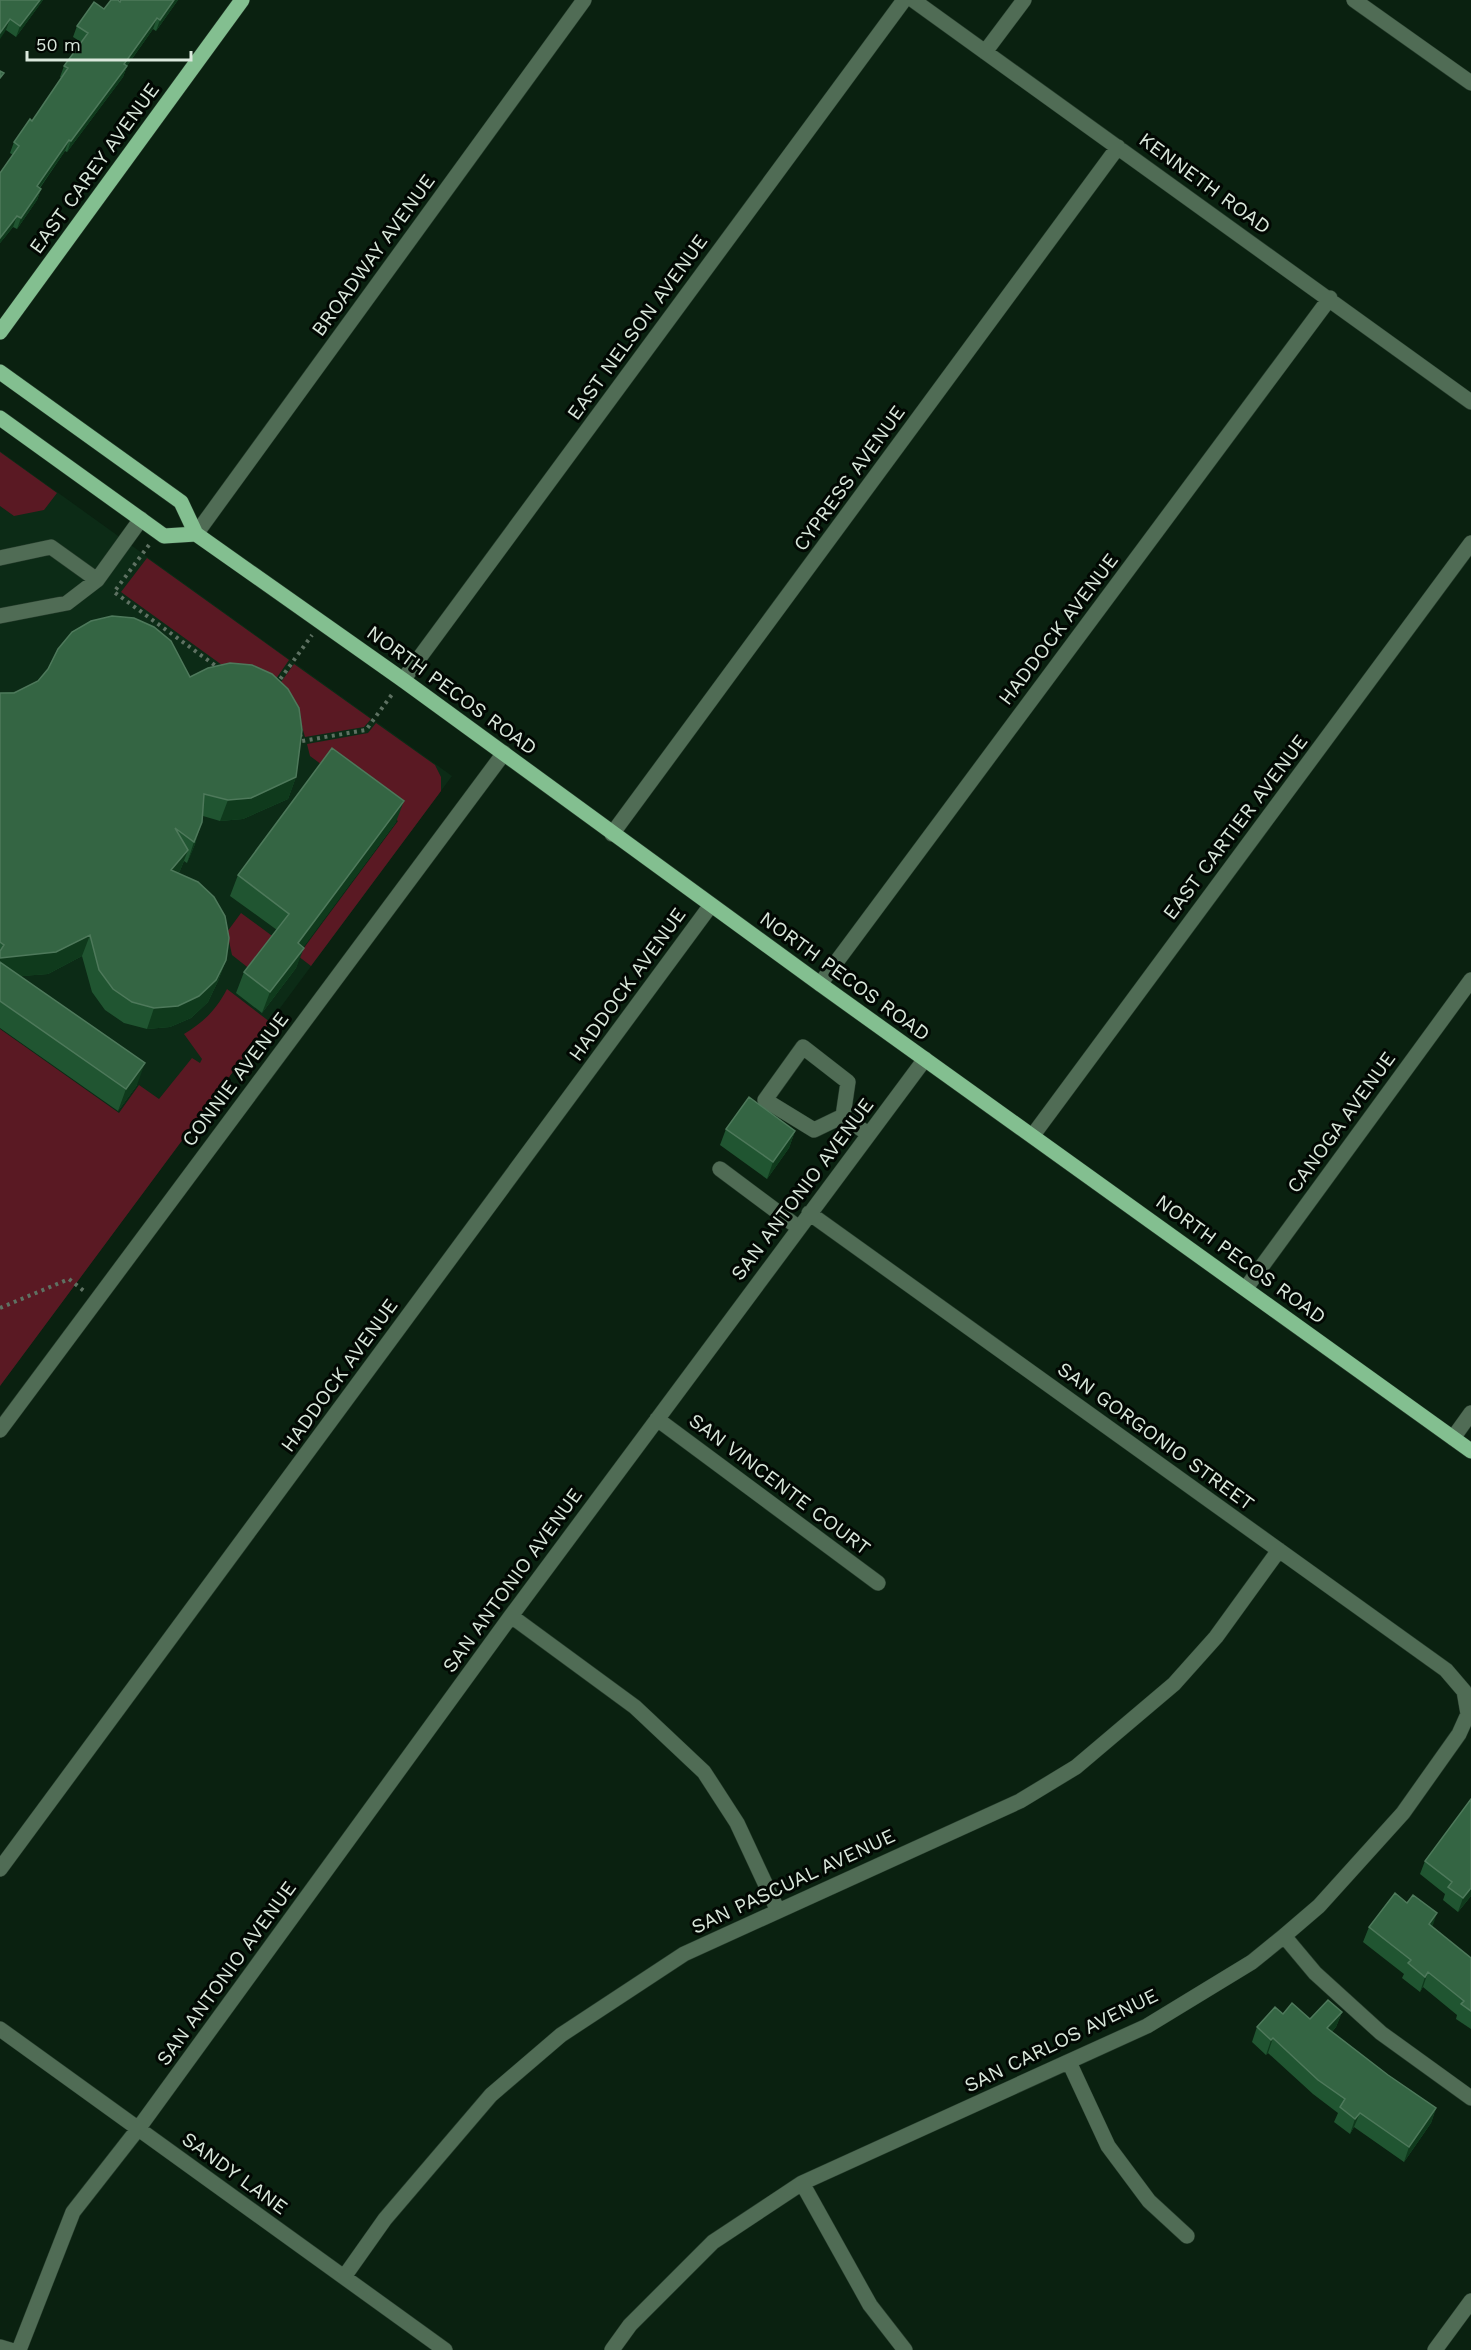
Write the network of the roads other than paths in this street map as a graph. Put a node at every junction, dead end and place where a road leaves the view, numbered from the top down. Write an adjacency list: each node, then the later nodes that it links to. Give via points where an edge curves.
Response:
1 (242, 0): 11 (main road, EAST CAREY AVENUE)
2 (584, 0): 16 (street, BROADWAY AVENUE)
3 (904, 0): 21 (street, EAST NELSON AVENUE)
4 (913, 0): 7 (street, KENNETH ROAD)
5 (1024, 0): 7 (street)
6 (1353, 0): 8 (street)
7 (985, 52): 9 (street, KENNETH ROAD)
8 (1471, 83)
9 (1119, 147): 10 (street, KENNETH ROAD); 23 (street, CYPRESS AVENUE)
10 (1329, 298): 13 (street, KENNETH ROAD); 26 (street, HADDOCK AVENUE)
11 (0, 332)
12 (0, 372): 16 (main road, NORTH PECOS ROAD, via 181,502)
13 (1471, 402)
14 (0, 418): 15 (main road)
15 (141, 519): 16 (main road, via 164,536); 19 (street)
16 (196, 534): 21 (main road, NORTH PECOS ROAD)
17 (1471, 543): 30 (street, EAST CARTIER AVENUE)
18 (0, 558): 19 (street, via 51,548)
19 (97, 580): 20 (street, via 67,603)
20 (0, 616)
21 (403, 680): 22 (main road, NORTH PECOS ROAD)
22 (504, 753): 23 (main road, NORTH PECOS ROAD); 37 (street, CONNIE AVENUE)
23 (612, 834): 24 (main road, NORTH PECOS ROAD)
24 (711, 905): 26 (main road, NORTH PECOS ROAD); 44 (street, HADDOCK AVENUE)
25 (1471, 980): 34 (street, CANOGA AVENUE)
26 (820, 984): 27 (main road, NORTH PECOS ROAD)
27 (925, 1059): 29 (street, SAN ANTONIO AVENUE); 30 (main road, NORTH PECOS ROAD)
28 (843, 1116): 28 (street, via 848,1082 803,1047 765,1100 814,1130); 29 (street)
29 (868, 1134): 32 (street, SAN ANTONIO AVENUE)
30 (1033, 1135): 34 (main road, NORTH PECOS ROAD)
31 (720, 1169): 33 (street)
32 (809, 1213): 33 (street, SAN ANTONIO AVENUE); 40 (street, SAN GORGONIO STREET)
33 (799, 1228): 36 (street, SAN ANTONIO AVENUE)
34 (1246, 1288): 38 (main road, NORTH PECOS ROAD)
35 (1471, 1413): 38 (street)
36 (657, 1419): 41 (street, SAN VINCENTE COURT); 42 (street, SAN ANTONIO AVENUE)
37 (0, 1430)
38 (1453, 1438): 39 (main road, NORTH PECOS ROAD)
39 (1471, 1451)
40 (1279, 1550): 43 (street, SAN GORGONIO STREET, via 1446,1670 1464,1691); 45 (street, SAN PASCUAL AVENUE, via 1216,1637 1174,1684 1076,1767 1020,1801)
41 (878, 1583)
42 (511, 1616): 45 (street, via 635,1707 704,1772 737,1823); 50 (street, SAN ANTONIO AVENUE)
43 (1466, 1701): 46 (street, SAN CARLOS AVENUE, via 1468,1714 1460,1734 1403,1813 1318,1906)
44 (0, 1869)
45 (778, 1911): 53 (street, SAN PASCUAL AVENUE, via 684,1954 561,2035 491,2095 385,2219)
46 (1284, 1936): 48 (street, SAN CARLOS AVENUE, via 1252,1962 1147,2026); 49 (street, via 1315,1973 1381,2033)
47 (0, 2029): 50 (street, SANDY LANE)
48 (1069, 2062): 51 (street, SAN CARLOS AVENUE); 52 (street, via 1108,2146 1149,2202)
49 (1471, 2098)
50 (138, 2129): 53 (street, SANDY LANE); 57 (street, via 73,2212)
51 (802, 2183): 59 (street, SAN CARLOS AVENUE, via 713,2242 630,2325); 60 (street, via 870,2305)
52 (1187, 2236)
53 (344, 2277): 58 (street, SANDY LANE)
54 (1471, 2301): 61 (street)
55 (0, 2347): 56 (street)
56 (10, 2350)
57 (19, 2350)
58 (445, 2350)
59 (612, 2350)
60 (905, 2350)
61 (1435, 2350)

